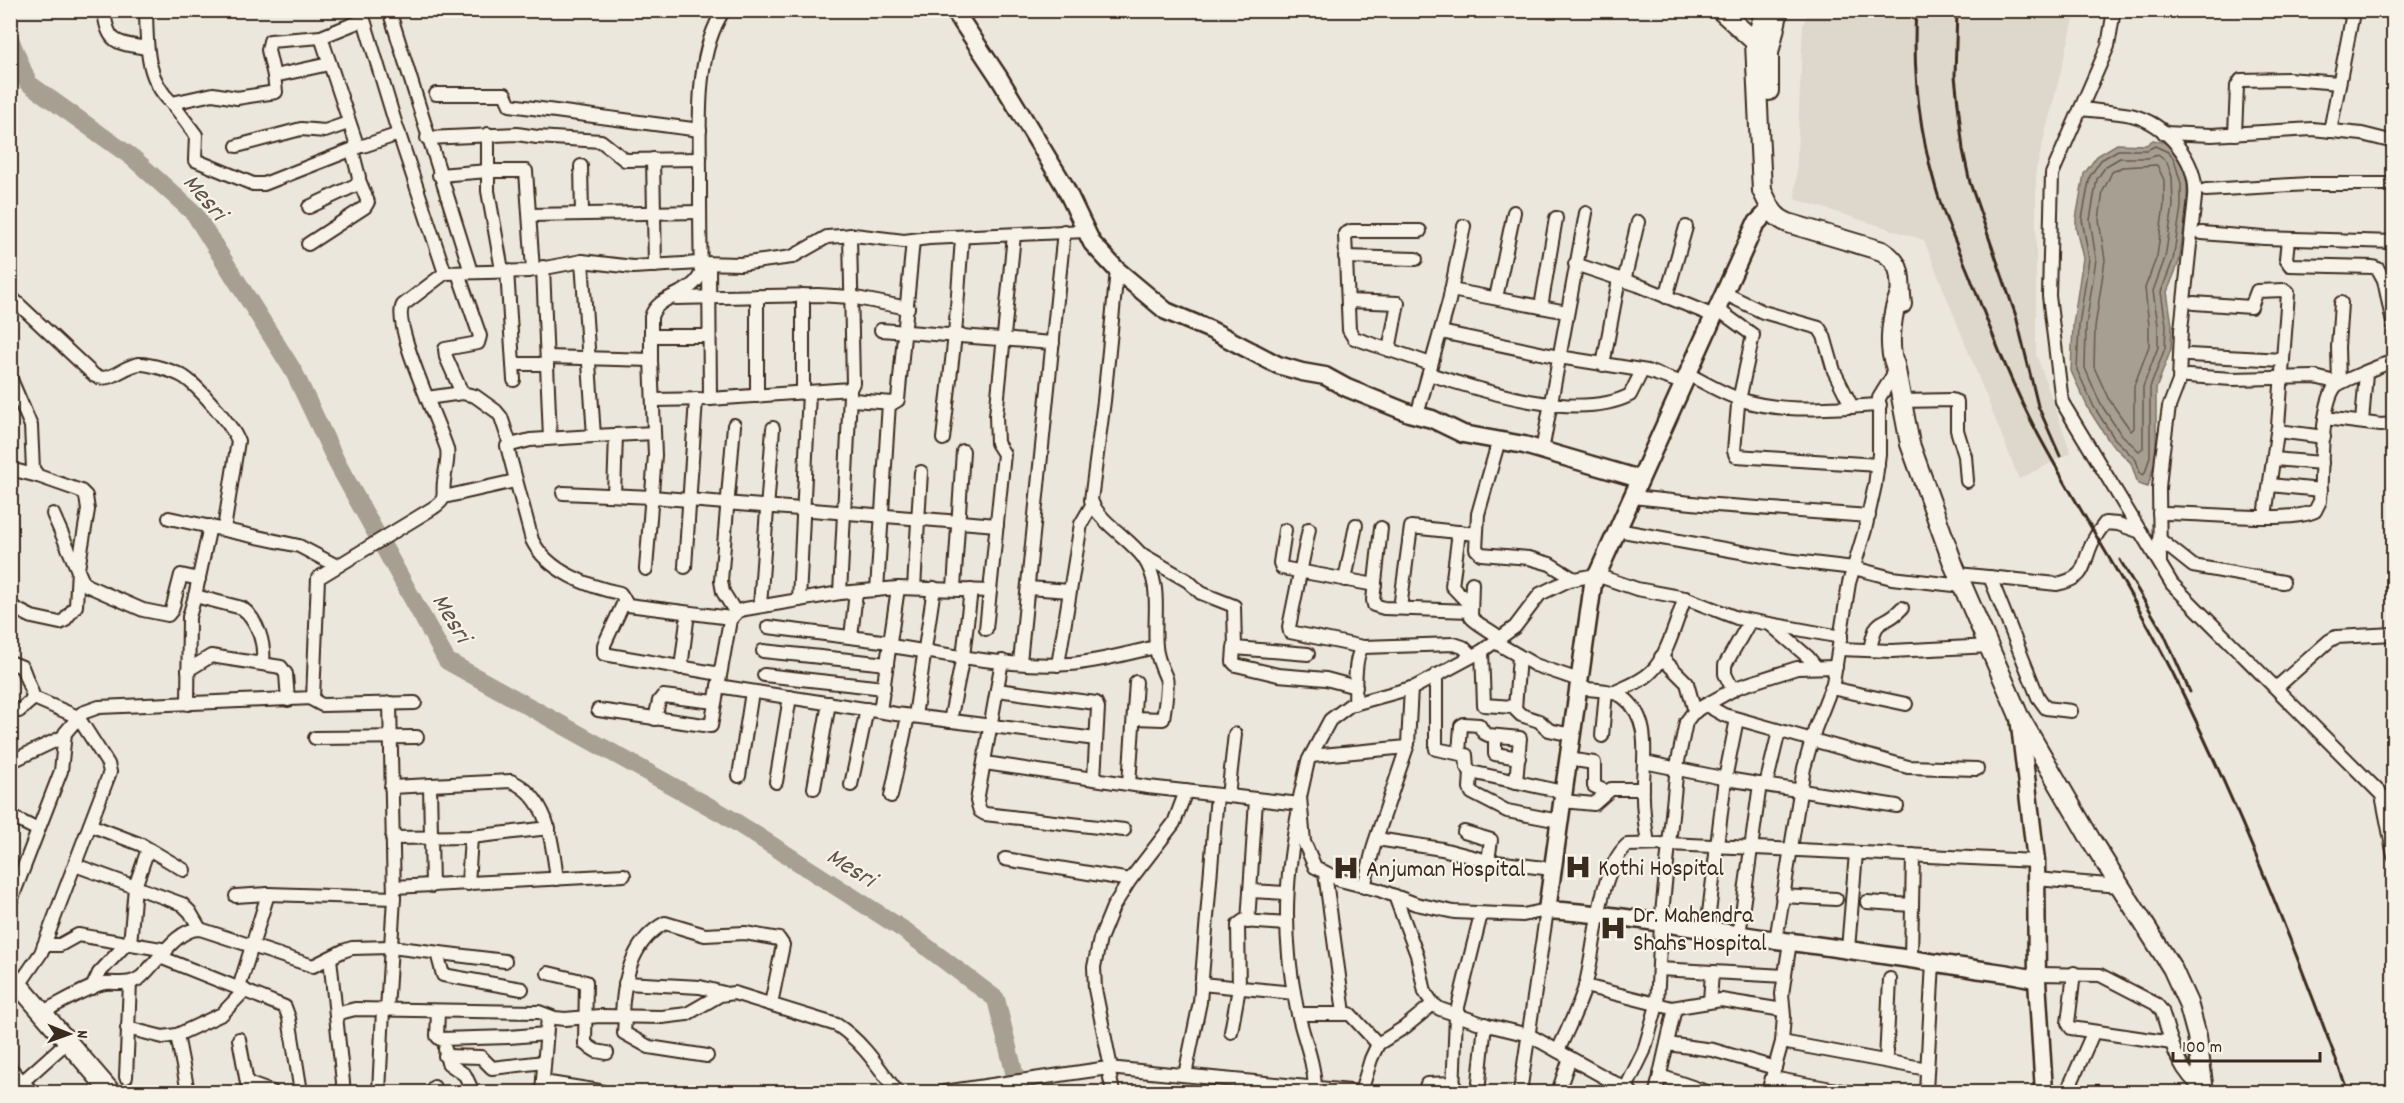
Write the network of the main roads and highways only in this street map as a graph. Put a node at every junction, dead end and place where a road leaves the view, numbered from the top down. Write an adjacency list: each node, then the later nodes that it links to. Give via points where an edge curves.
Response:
1 (1779, 10): 3 (main road)
2 (1722, 13): 3 (main road); 4 (main road)
3 (1766, 21): 4 (main road)
4 (1762, 48): 6 (main road, via 1762,190 1776,218 1882,251 1892,257 1901,275 1903,308 1895,368 1910,444 1961,580 2019,716 2172,968 2188,1003)
5 (13, 984): 7 (main road, via 59,1049); 8 (main road)
6 (2204, 1091)
7 (96, 1092)
8 (111, 1092)

